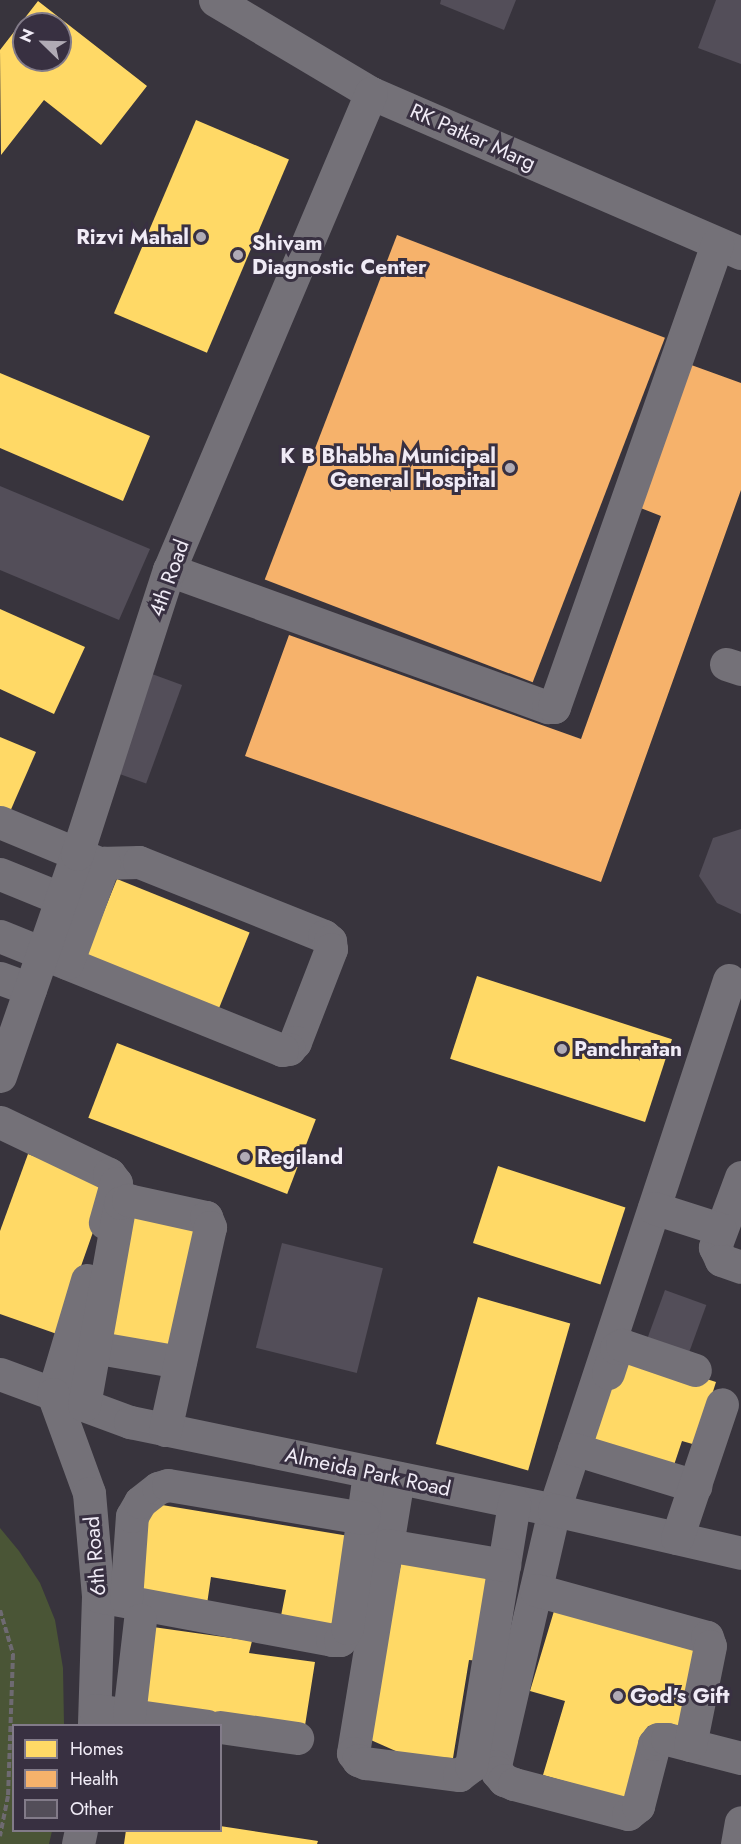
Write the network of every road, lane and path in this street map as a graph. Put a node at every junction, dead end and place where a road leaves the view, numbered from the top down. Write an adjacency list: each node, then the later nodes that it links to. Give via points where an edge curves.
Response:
1 (215, 0): 2 (street, RK Patkar Marg)
2 (371, 93): 3 (street, RK Patkar Marg); 4 (street, 4th Road)
3 (729, 248): 4 (street, via 554,706 548,708)
4 (169, 570): 6 (street, 4th Road)
5 (0, 822): 6 (street)
6 (90, 859): 8 (street, 4th Road); 10 (street); 10 (street, via 139,862 324,936 330,941 330,957 294,1042 289,1049 282,1050)
7 (0, 874): 8 (street)
8 (62, 899): 10 (street, 4th Road)
9 (0, 936): 10 (street)
10 (55, 958): 13 (street, 4th Road)
11 (0, 978): 13 (street)
12 (729, 980): 17 (street)
13 (30, 989): 14 (street, 4th Road)
14 (0, 1076)
15 (0, 1122): 24 (street, via 108,1174 116,1183)
16 (741, 1177): 18 (street)
17 (654, 1208): 18 (street); 28 (street)
18 (720, 1229): 19 (street, via 716,1254 721,1260)
19 (741, 1267)
20 (93, 1347): 21 (street); 21 (street, via 119,1208 128,1200 206,1217 209,1221); 25 (street)
21 (180, 1362): 27 (street)
22 (695, 1370): 28 (street, via 618,1345)
23 (0, 1374): 24 (street, Almeida Park Road)
24 (53, 1394): 25 (street, Almeida Park Road); 39 (street, 6th Road, via 89,1493)
25 (84, 1404): 27 (street, Almeida Park Road, via 130,1422)
26 (722, 1404): 30 (street)
27 (165, 1430): 29 (street, Almeida Park Road)
28 (578, 1450): 30 (street); 32 (street)
29 (384, 1475): 31 (street, Almeida Park Road); 33 (street); 35 (street)
30 (695, 1486): 34 (street)
31 (514, 1502): 32 (street, Almeida Park Road); 37 (street)
32 (554, 1510): 34 (street, Almeida Park Road); 38 (street)
33 (363, 1518): 39 (street, via 168,1485 158,1488 140,1502 132,1516); 39 (street, via 347,1628 340,1640)
34 (677, 1538): 36 (street, Almeida Park Road)
35 (387, 1545): 37 (street); 37 (street, via 353,1753 364,1763 459,1775 471,1766)
36 (741, 1553)
37 (504, 1565)
38 (536, 1590): 47 (street, via 706,1637 710,1646); 47 (street, via 495,1766 497,1772 514,1784 628,1814 638,1806 658,1739)
39 (116, 1607): 41 (street); 42 (street); 43 (street, 6th Road)
40 (0, 1610): 50 (path, via 13,1654 8,1796)
41 (286, 1642)
42 (129, 1715): 43 (street); 44 (street)
43 (95, 1718)
44 (199, 1724)
45 (222, 1727): 46 (street)
46 (297, 1738)
47 (690, 1745): 48 (street)
48 (741, 1758)
49 (741, 1822): 51 (street)
50 (0, 1836)
51 (737, 1844)

